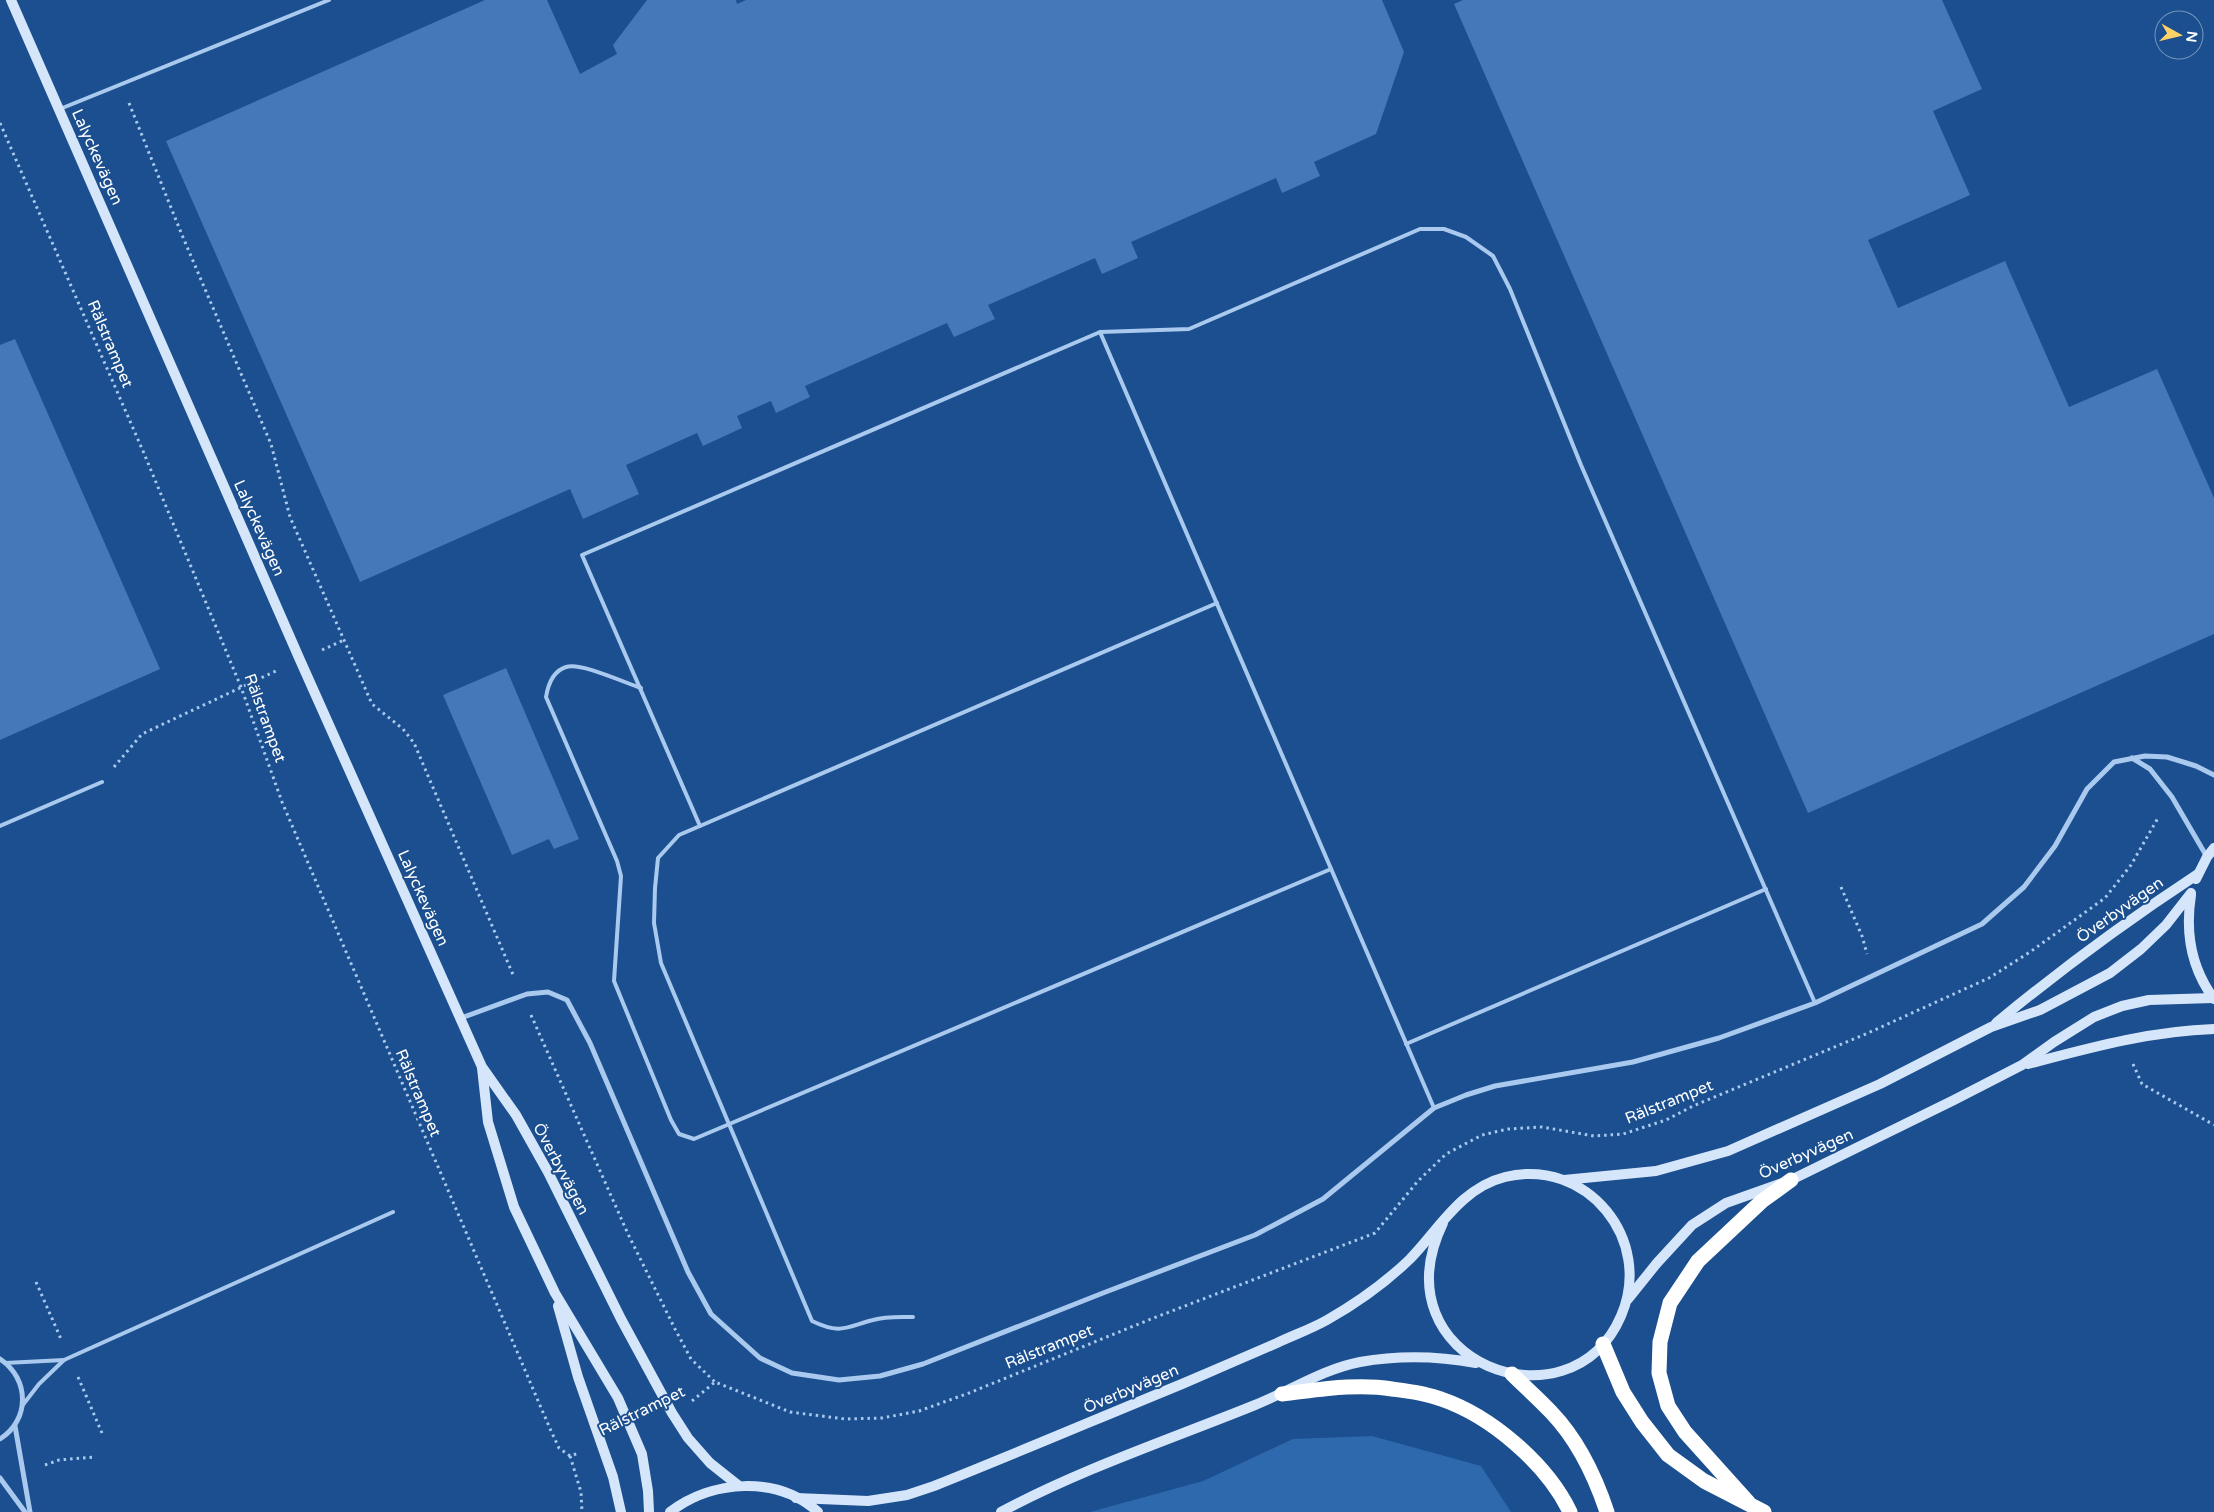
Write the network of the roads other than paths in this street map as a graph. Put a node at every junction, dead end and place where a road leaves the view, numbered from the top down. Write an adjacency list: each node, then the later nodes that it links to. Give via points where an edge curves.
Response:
1 (11, 0): 3 (main road, Lalyckevägen)
2 (329, 0): 3 (lane)
3 (60, 108): 20 (main road, Lalyckevägen, via 300,660)
4 (1100, 332): 5 (lane); 6 (lane, via 582,555); 16 (lane, via 1189,330 1420,230 1444,229 1466,237 1493,256 1510,289 1581,465)
5 (1217, 603): 11 (lane); 14 (lane)
6 (641, 688): 11 (lane); 27 (lane, via 581,667 567,666 555,674 546,697 617,861 621,892 614,980 671,1120 679,1134 694,1139)
7 (2132, 757): 8 (street, via 2167,757); 13 (street, via 2150,769 2172,797); 19 (street, via 2114,762 2086,790 2055,846 2024,887 1982,924)
8 (2214, 775)
9 (102, 782): 10 (lane)
10 (0, 826)
11 (700, 826): 27 (lane, via 679,836 658,858 654,923 661,964)
12 (2214, 848): 13 (main road, Överbyvägen)
13 (2207, 857): 15 (main road, Överbyvägen)
14 (1331, 869): 23 (lane); 27 (lane)
15 (2198, 874): 17 (main road, Överbyvägen); 21 (main road, Överbyvägen, via 2040,986)
16 (1766, 890): 19 (lane); 23 (lane)
17 (2191, 893): 18 (main road, Överbyvägen, via 2188,915 2191,952 2201,980); 21 (main road, Överbyvägen, via 2166,925 2110,973 2040,1010)
18 (2213, 999): 24 (main road, Överbyvägen, via 2149,1000 2122,1006 2094,1017)
19 (1815, 1003): 26 (street, via 1719,1038 1633,1062 1495,1086)
20 (461, 1018): 25 (main road, Lalyckevägen); 26 (street, via 522,996 548,992 567,1000 590,1043 688,1272 711,1314 760,1358 792,1373 839,1380 880,1376 923,1364 1255,1235 1323,1199)
21 (1991, 1027): 28 (main road, Överbyvägen, via 1880,1084 1728,1151 1656,1171)
22 (2214, 1029): 24 (main road, Överbyvägen, via 2128,1039)
23 (1406, 1044): 26 (lane)
24 (2022, 1065): 29 (main road, Överbyvägen)
25 (482, 1066): 32 (main road, via 488,1122 514,1208); 45 (main road, Överbyvägen, via 516,1115 548,1172 672,1413 710,1463)
26 (1434, 1108)
27 (730, 1125): 34 (lane, via 812,1321 827,1328 846,1329 894,1316)
28 (1563, 1180): 31 (main road, Överbyvägen, via 1533,1174 1503,1178 1474,1190); 33 (main road, Överbyvägen, via 1591,1195 1622,1235 1630,1268)
29 (1791, 1180): 33 (main road, Överbyvägen, via 1726,1203 1692,1225); 47 (highway, via 1762,1201 1698,1261 1670,1302 1660,1342 1659,1373 1668,1406 1686,1432)
30 (393, 1212): 36 (lane)
31 (1443, 1223): 38 (main road, Överbyvägen, via 1428,1268 1432,1301 1445,1330 1461,1349); 46 (main road, Överbyvägen, via 1371,1294 1324,1322 1211,1372 978,1469 907,1495 868,1501)
32 (555, 1293): 50 (main road); 51 (main road, via 618,1398 642,1454)
33 (1626, 1302): 35 (main road, Överbyvägen, via 1614,1331)
34 (913, 1317)
35 (1603, 1344): 39 (main road, Överbyvägen, via 1584,1359 1561,1370 1545,1375); 47 (highway, via 1623,1392 1668,1455 1704,1480)
36 (64, 1360): 37 (lane); 41 (lane)
37 (3, 1361): 41 (street, via 15,1373 21,1386)
38 (1480, 1363): 39 (main road, Överbyvägen); 40 (main road, Överbyvägen, via 1439,1356 1398,1356 1358,1363 1319,1376)
39 (1512, 1374): 56 (highway, via 1552,1412 1574,1441 1596,1480)
40 (1282, 1394): 54 (main road, Överbyvägen, via 1070,1480); 55 (highway, via 1349,1387 1391,1388 1441,1398 1488,1422 1514,1442 1534,1461)
41 (22, 1406): 42 (street)
42 (15, 1426): 43 (street); 49 (street)
43 (0, 1440)
44 (0, 1478): 48 (street)
45 (739, 1486): 46 (main road, Överbyvägen, via 768,1488); 52 (main road, Överbyvägen, via 699,1495)
46 (796, 1498): 53 (main road, Överbyvägen)
47 (1748, 1502): 57 (highway)
48 (25, 1512)
49 (30, 1512)
50 (621, 1512)
51 (649, 1512)
52 (670, 1512)
53 (818, 1512)
54 (1001, 1512)
55 (1570, 1512)
56 (1607, 1512)
57 (1764, 1512)

